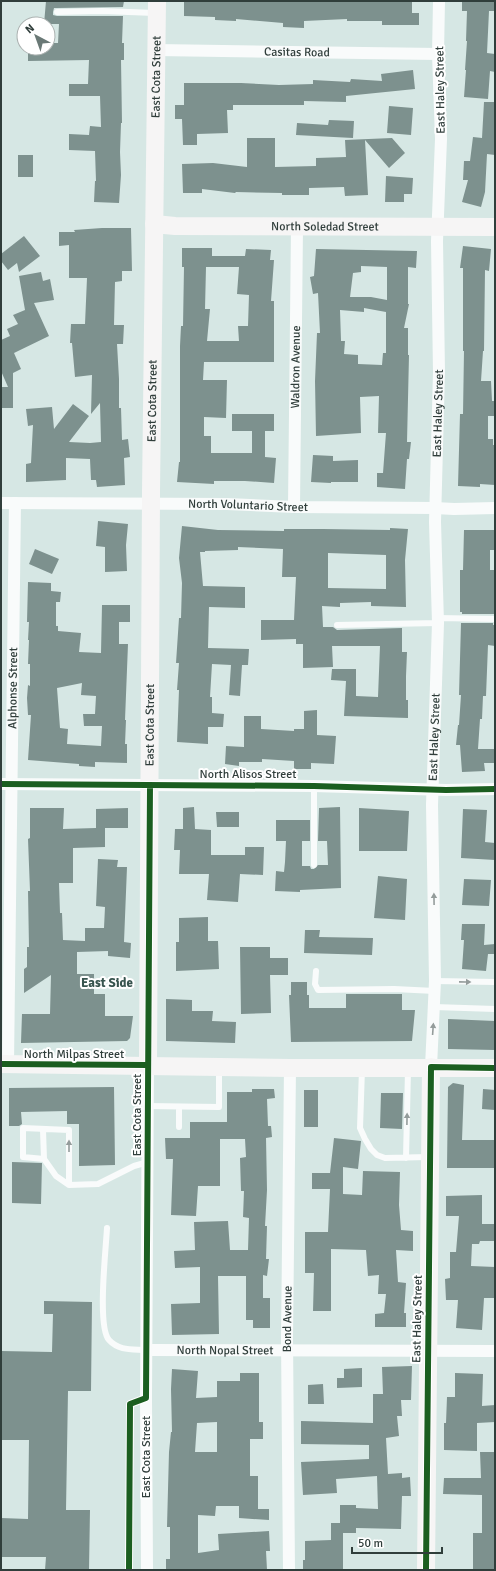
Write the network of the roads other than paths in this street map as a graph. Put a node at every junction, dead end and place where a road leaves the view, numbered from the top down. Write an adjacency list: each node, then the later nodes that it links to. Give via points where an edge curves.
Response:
1 (439, 1): 5 (street, East Haley Street)
2 (157, 7): 3 (lane); 4 (street, East Cota Street)
3 (57, 12)
4 (156, 50): 5 (street, Casitas Road); 6 (street, East Cota Street)
5 (438, 54): 8 (street, East Haley Street, via 441,139)
6 (154, 224): 7 (street, North Soledad Street); 12 (street, East Cota Street)
7 (297, 227): 8 (street, North Soledad Street); 13 (street, Waldron Avenue)
8 (438, 227): 9 (street, North Soledad Street); 14 (street, East Haley Street, via 439,372)
9 (495, 227)
10 (1, 503): 11 (street, North Voluntario Street)
11 (15, 503): 12 (street, North Voluntario Street); 19 (street, Alphonse Street)
12 (151, 504): 13 (street, North Voluntario Street); 20 (street, East Cota Street)
13 (294, 507): 14 (street, North Voluntario Street)
14 (435, 508): 15 (street, North Voluntario Street); 17 (street, East Haley Street)
15 (495, 508)
16 (495, 619): 17 (lane)
17 (438, 621): 18 (lane); 22 (street, East Haley Street)
18 (337, 625)
19 (6, 784): 20 (street, North Alisos Street); 30 (street, Alphonse Street)
20 (150, 785): 21 (street, North Alisos Street); 31 (street, East Cota Street)
21 (314, 786): 22 (street, North Alisos Street); 24 (lane)
22 (433, 789): 23 (street, North Alisos Street); 27 (street, East Haley Street, one-way to 22)
23 (495, 789)
24 (314, 865)
25 (316, 971): 27 (lane, via 315,984 318,990)
26 (495, 982): 27 (lane, one-way to 26)
27 (435, 986): 28 (street, East Haley Street)
28 (434, 1007): 29 (lane); 36 (street, East Haley Street, one-way to 28)
29 (495, 1009)
30 (4, 1064): 31 (street, North Milpas Street)
31 (148, 1065): 32 (street, North Milpas Street); 38 (street, East Cota Street)
32 (219, 1066): 35 (street, North Milpas Street); 39 (lane, via 219,1107)
33 (362, 1067): 34 (street, North Milpas Street); 35 (street, North Milpas Street); 44 (lane, via 360,1128 365,1139 377,1155 385,1158)
34 (408, 1067): 36 (street, North Milpas Street); 44 (lane, one-way to 34)
35 (290, 1068): 48 (street, Bond Avenue)
36 (431, 1068): 37 (street, North Milpas Street); 42 (street, East Haley Street)
37 (495, 1068)
38 (148, 1106): 39 (lane); 45 (street, East Cota Street)
39 (179, 1107): 40 (lane)
40 (179, 1127)
41 (43, 1130): 43 (lane); 43 (lane, via 24,1128 23,1157); 46 (lane, one-way to 41, via 69,1130)
42 (430, 1157): 44 (lane); 50 (street, East Haley Street)
43 (44, 1158): 46 (lane, via 56,1176)
44 (406, 1158)
45 (148, 1162): 46 (lane, via 98,1184); 49 (street, East Cota Street)
46 (69, 1185)
47 (107, 1228): 49 (lane, via 103,1296 105,1333 108,1339 122,1349)
48 (288, 1349): 49 (street, North Nopal Street); 50 (street, North Nopal Street, via 416,1352); 53 (street, Bond Avenue)
49 (146, 1350): 52 (street, East Cota Street)
50 (428, 1350): 51 (street, North Nopal Street); 54 (street, East Haley Street)
51 (495, 1351)
52 (147, 1570)
53 (289, 1570)
54 (426, 1570)

